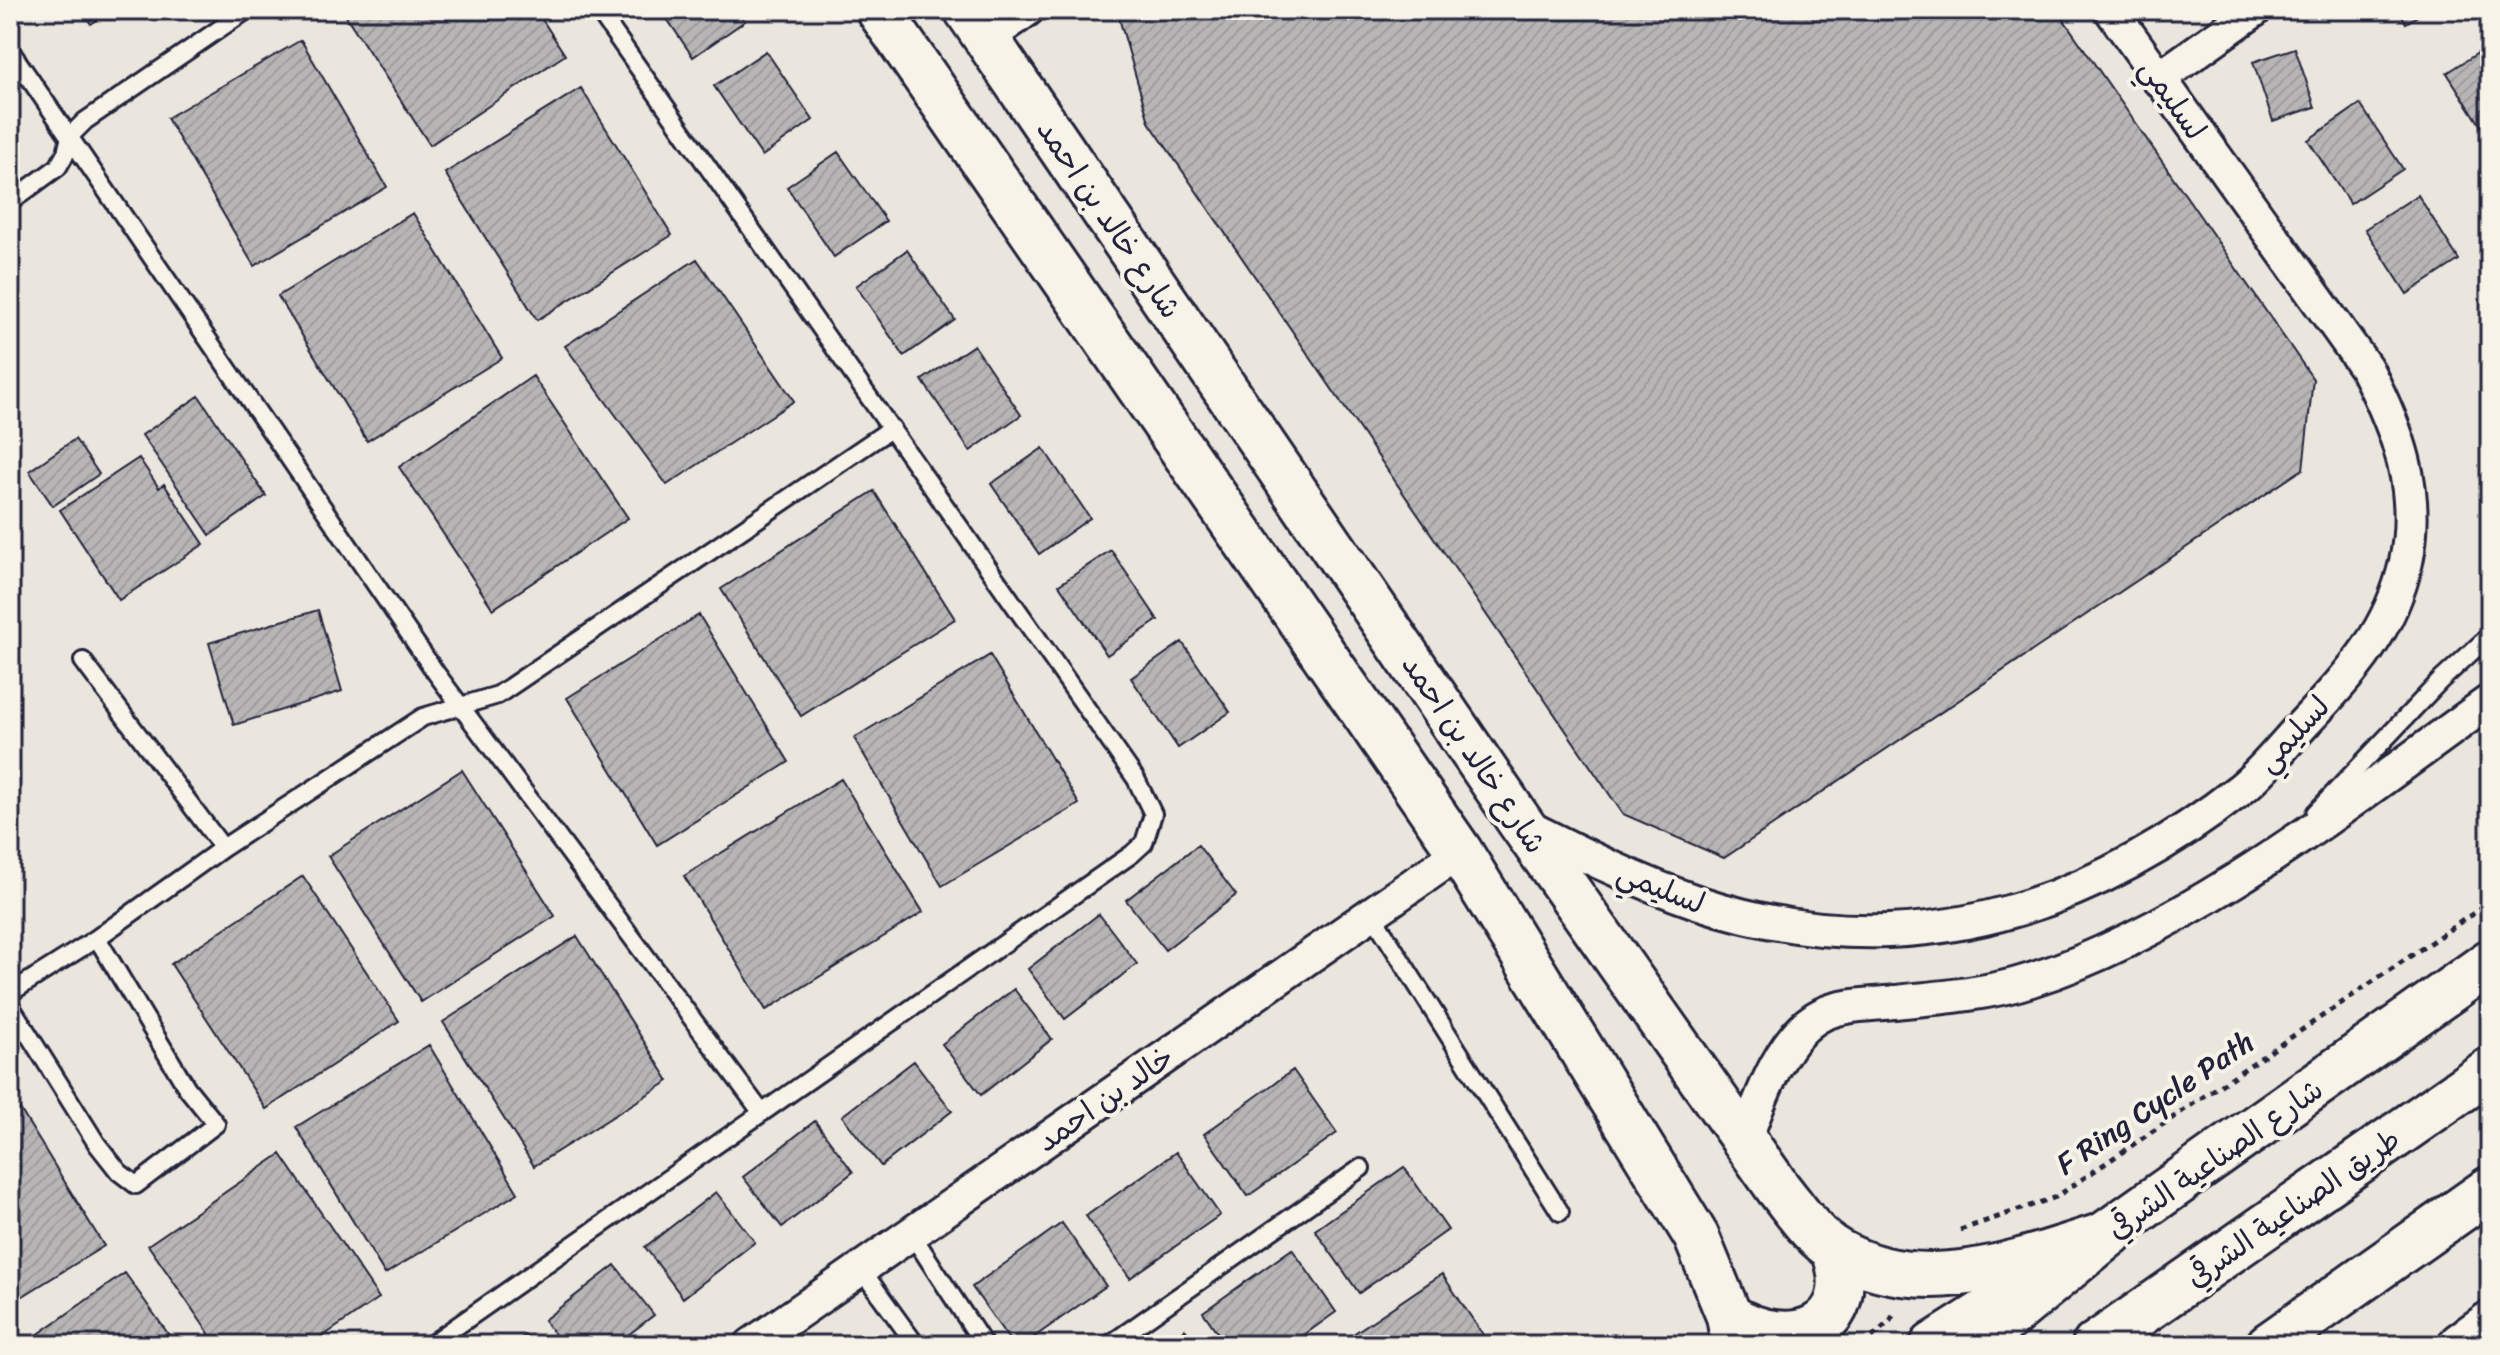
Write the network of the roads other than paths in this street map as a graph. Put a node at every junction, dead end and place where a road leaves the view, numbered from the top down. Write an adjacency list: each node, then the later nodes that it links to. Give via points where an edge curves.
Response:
1 (247, 10): 10 (lane)
2 (598, 10): 12 (lane)
3 (879, 10): 19 (main road)
4 (1027, 10): 7 (street)
5 (2111, 10): 9 (street, لسليمي)
6 (2255, 10): 9 (street)
7 (977, 24): 17 (main road, شارع خالد بن احمد)
8 (10, 50): 10 (lane)
9 (2158, 79): 17 (street, لسليمي, via 2366,368 2394,422 2407,473 2406,560 2389,616 2360,663 2243,787 2161,846 2038,904 1973,922 1888,931 1808,928 1729,915 1661,891)
10 (70, 136): 11 (lane, via 58,167); 16 (lane)
11 (10, 202)
12 (892, 428): 16 (lane, via 498,695); 27 (lane, via 1136,779 1153,814 1151,829 1132,854)
13 (2490, 635): 20 (lane)
14 (83, 661): 18 (lane)
15 (2490, 701): 20 (street)
16 (460, 704): 18 (lane, via 423,717); 27 (lane)
17 (1520, 822): 28 (main road, شارع خالد بن احمد)
18 (223, 848): 22 (lane)
19 (1460, 852): 21 (street, خالد بن احمد); 37 (main road, via 1696,1236)
20 (2278, 852): 28 (street, via 2130,940 2030,981 1820,1015 1767,1081)
21 (1372, 914): 31 (lane); 32 (street, خالد بن احمد)
22 (97, 938): 24 (lane); 25 (lane, via 187,1088 216,1124 173,1160 136,1185 119,1172)
23 (2490, 962): 33 (main road, شارع الصناعية الشرقي)
24 (10, 993)
25 (10, 1005)
26 (2490, 1070): 45 (main road, طريق الصناعية الشرقي)
27 (762, 1113): 38 (lane)
28 (1745, 1140): 34 (main road, شارع خالد بن احمد, via 1808,1226)
29 (1361, 1168): 42 (lane)
30 (2490, 1189): 46 (main road)
31 (1560, 1212)
32 (911, 1233): 35 (street, خالد بن احمد); 41 (lane)
33 (2111, 1233): 34 (main road, شارع خالد بن احمد, via 1978,1272 1943,1276 1868,1266); 43 (main road, شارع الصناعية الشرقي); 44 (main road)
34 (1834, 1250): 37 (main road, via 1843,1282 1840,1299 1833,1315 1807,1337 1773,1342)
35 (861, 1269): 39 (street, خالد بن احمد); 40 (lane)
36 (2490, 1324): 47 (main road)
37 (1732, 1330)
38 (430, 1345)
39 (751, 1345)
40 (916, 1345)
41 (984, 1345)
42 (1109, 1345)
43 (1933, 1345)
44 (1975, 1345)
45 (2095, 1345)
46 (2269, 1345)
47 (2461, 1345)

